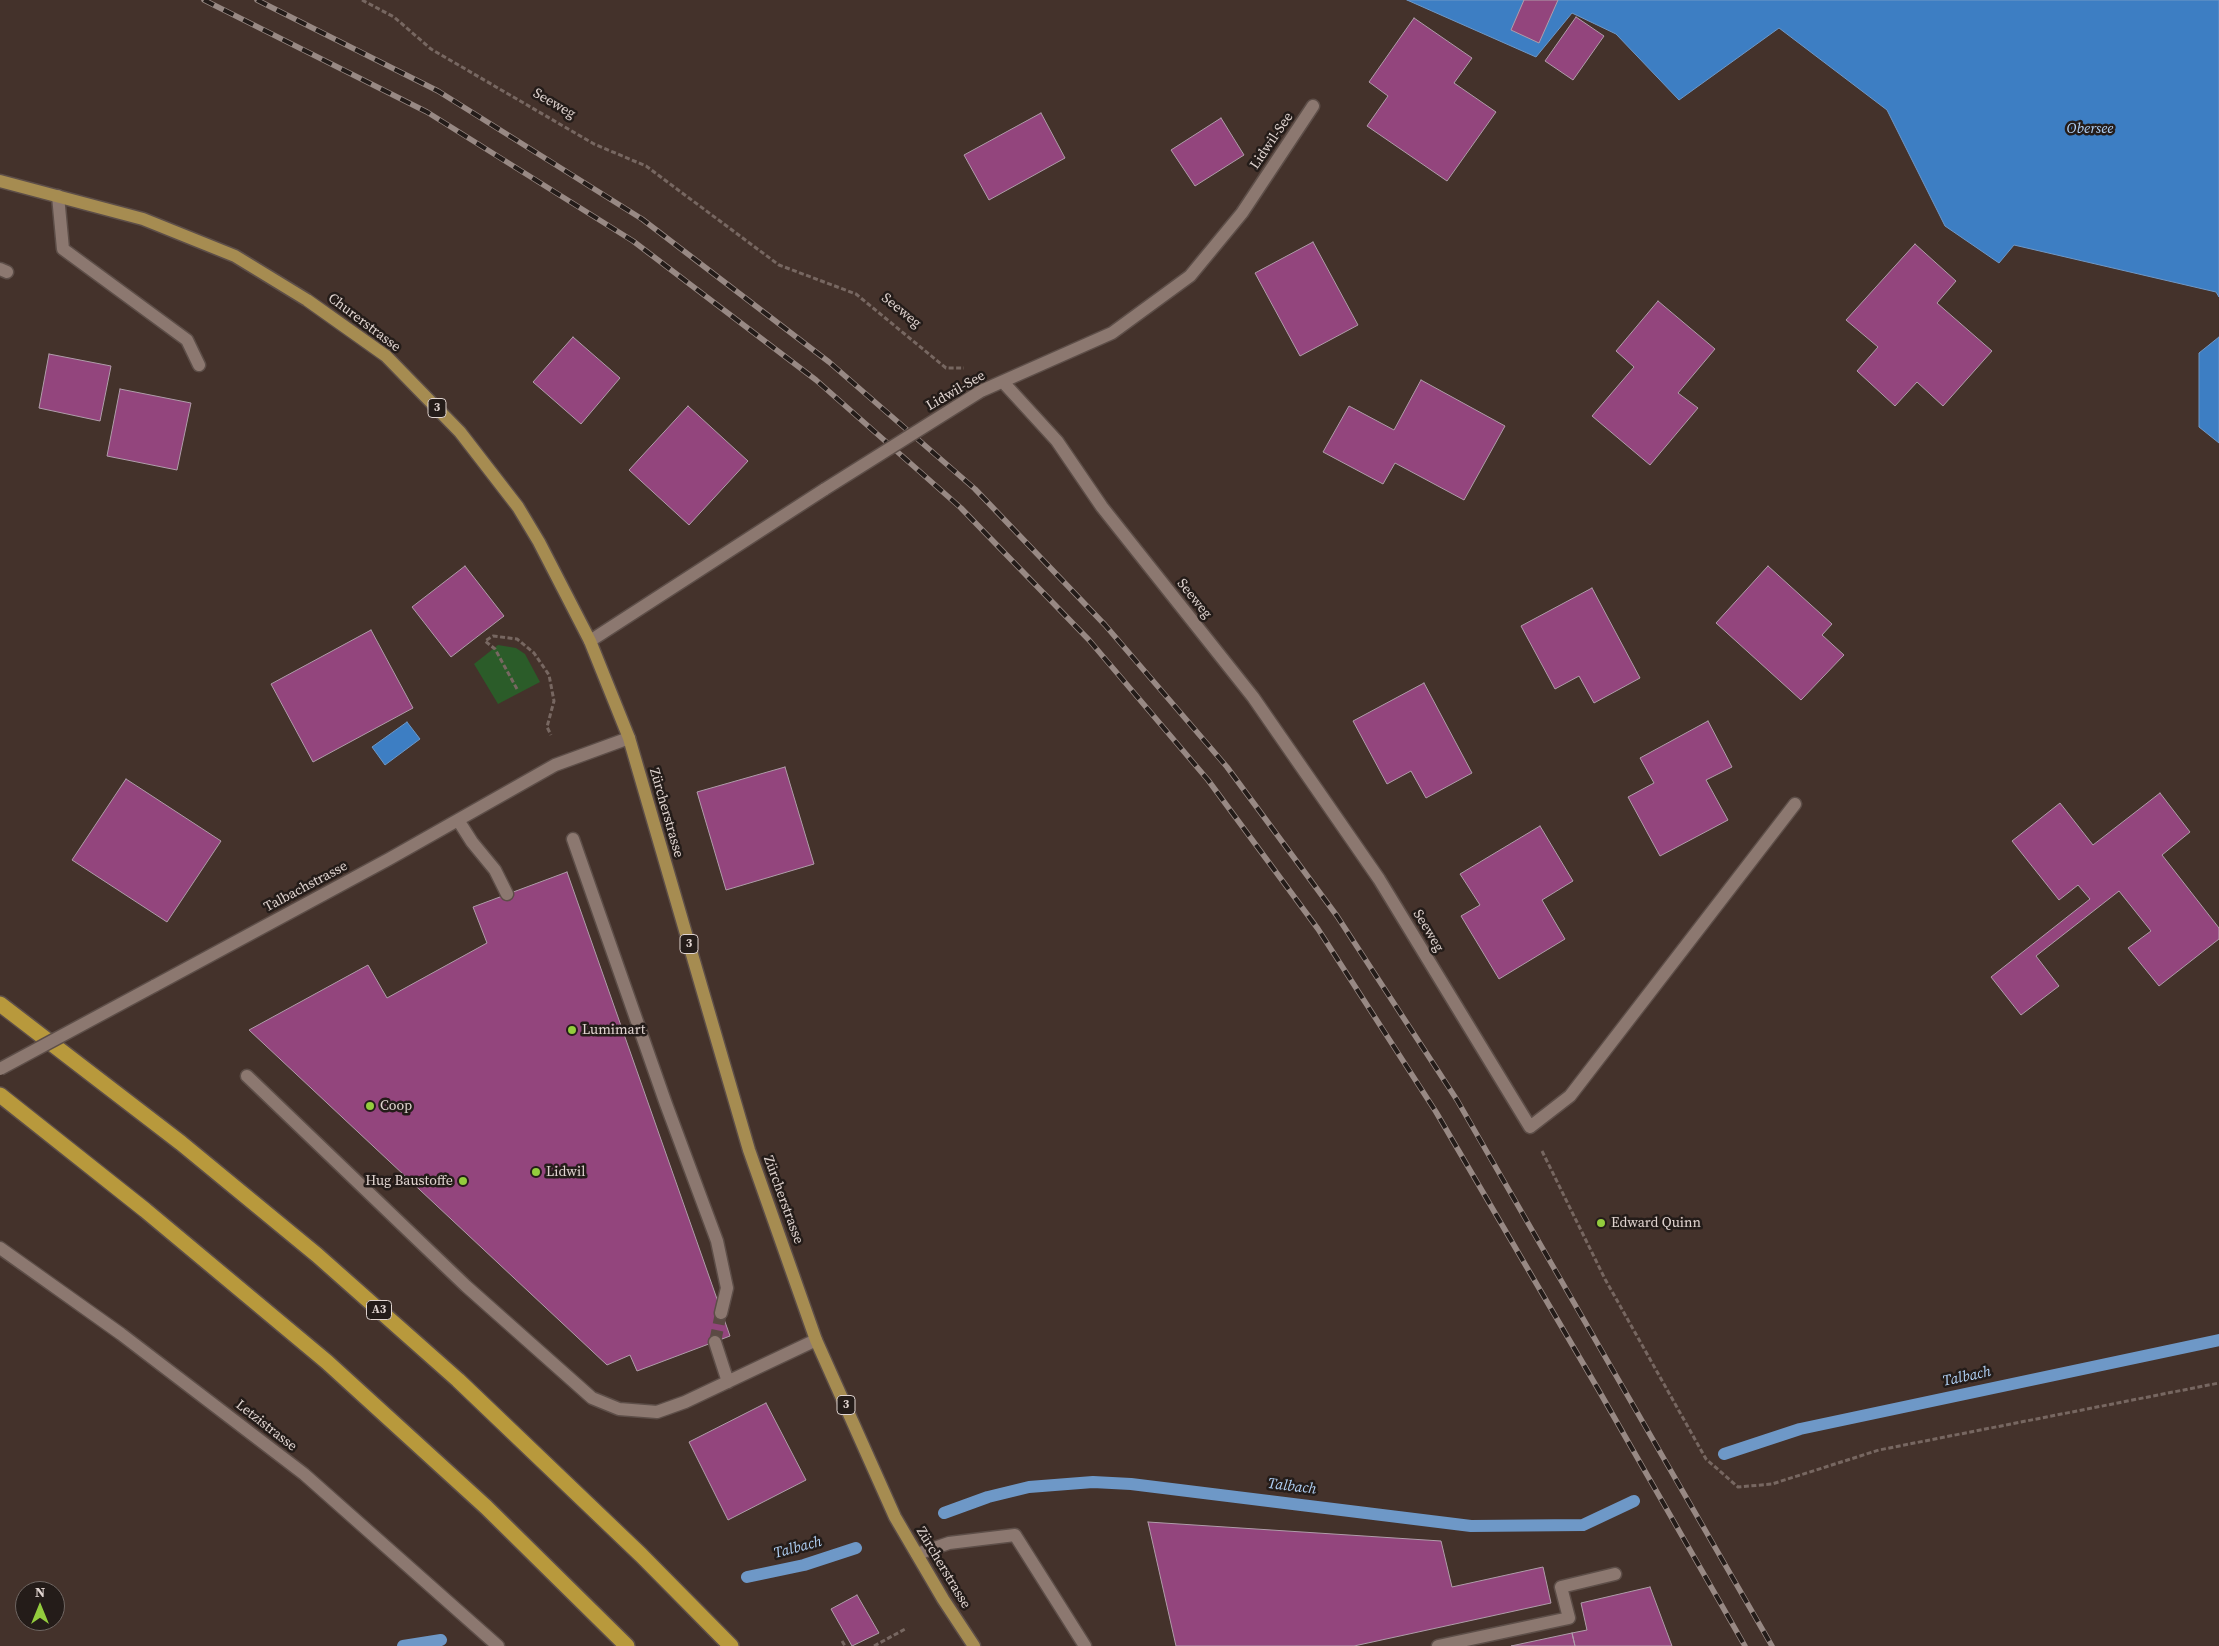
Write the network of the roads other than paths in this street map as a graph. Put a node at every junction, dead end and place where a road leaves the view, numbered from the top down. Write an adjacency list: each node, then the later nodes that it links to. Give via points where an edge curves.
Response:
1 (1313, 106): 5 (street, Lidwil-See, via 1242,213 1190,276 1112,333)
2 (0, 181): 3 (main road, Churerstrasse / 3)
3 (58, 196): 4 (street, via 63,249 187,340); 6 (main road, Churerstrasse / 3, via 143,219 235,256 308,300 386,356 460,432 518,507)
4 (198, 364)
5 (1004, 382): 6 (street, Lidwil-See, bridge, via 981,391); 8 (street, Seeweg, via 1057,441 1102,507 1253,697 1379,878 1530,1127 1570,1096)
6 (590, 641): 7 (main road, 3)
7 (629, 738): 9 (street, Talbachstrasse, via 555,765); 18 (main road, Zürcherstrasse / 3, via 749,1150)
8 (1795, 804)
9 (458, 820): 11 (street, via 495,870); 13 (street, Talbachstrasse, bridge)
10 (573, 839): 17 (street, via 717,1241 727,1288)
11 (507, 894)
12 (0, 1004): 25 (highway, A3, via 181,1144 317,1255 458,1380 641,1554)
13 (0, 1069)
14 (247, 1076): 20 (street, via 466,1286 592,1398 619,1409 657,1412)
15 (0, 1095): 24 (highway, via 145,1210 327,1362 486,1507)
16 (0, 1248): 23 (street, Letzistrasse, via 121,1334 304,1474)
17 (722, 1313)
18 (816, 1340): 20 (street); 21 (main road, Zürcherstrasse / 3, via 895,1517)
19 (715, 1342): 20 (street)
20 (728, 1382)
21 (917, 1554): 26 (main road, Zürcherstrasse / 3); 27 (street, via 949,1543 1015,1535)
22 (1615, 1574): 28 (street, via 1561,1588 1568,1618)
23 (498, 1646)
24 (627, 1646)
25 (731, 1646)
26 (974, 1646)
27 (1085, 1646)
28 (1438, 1646)

